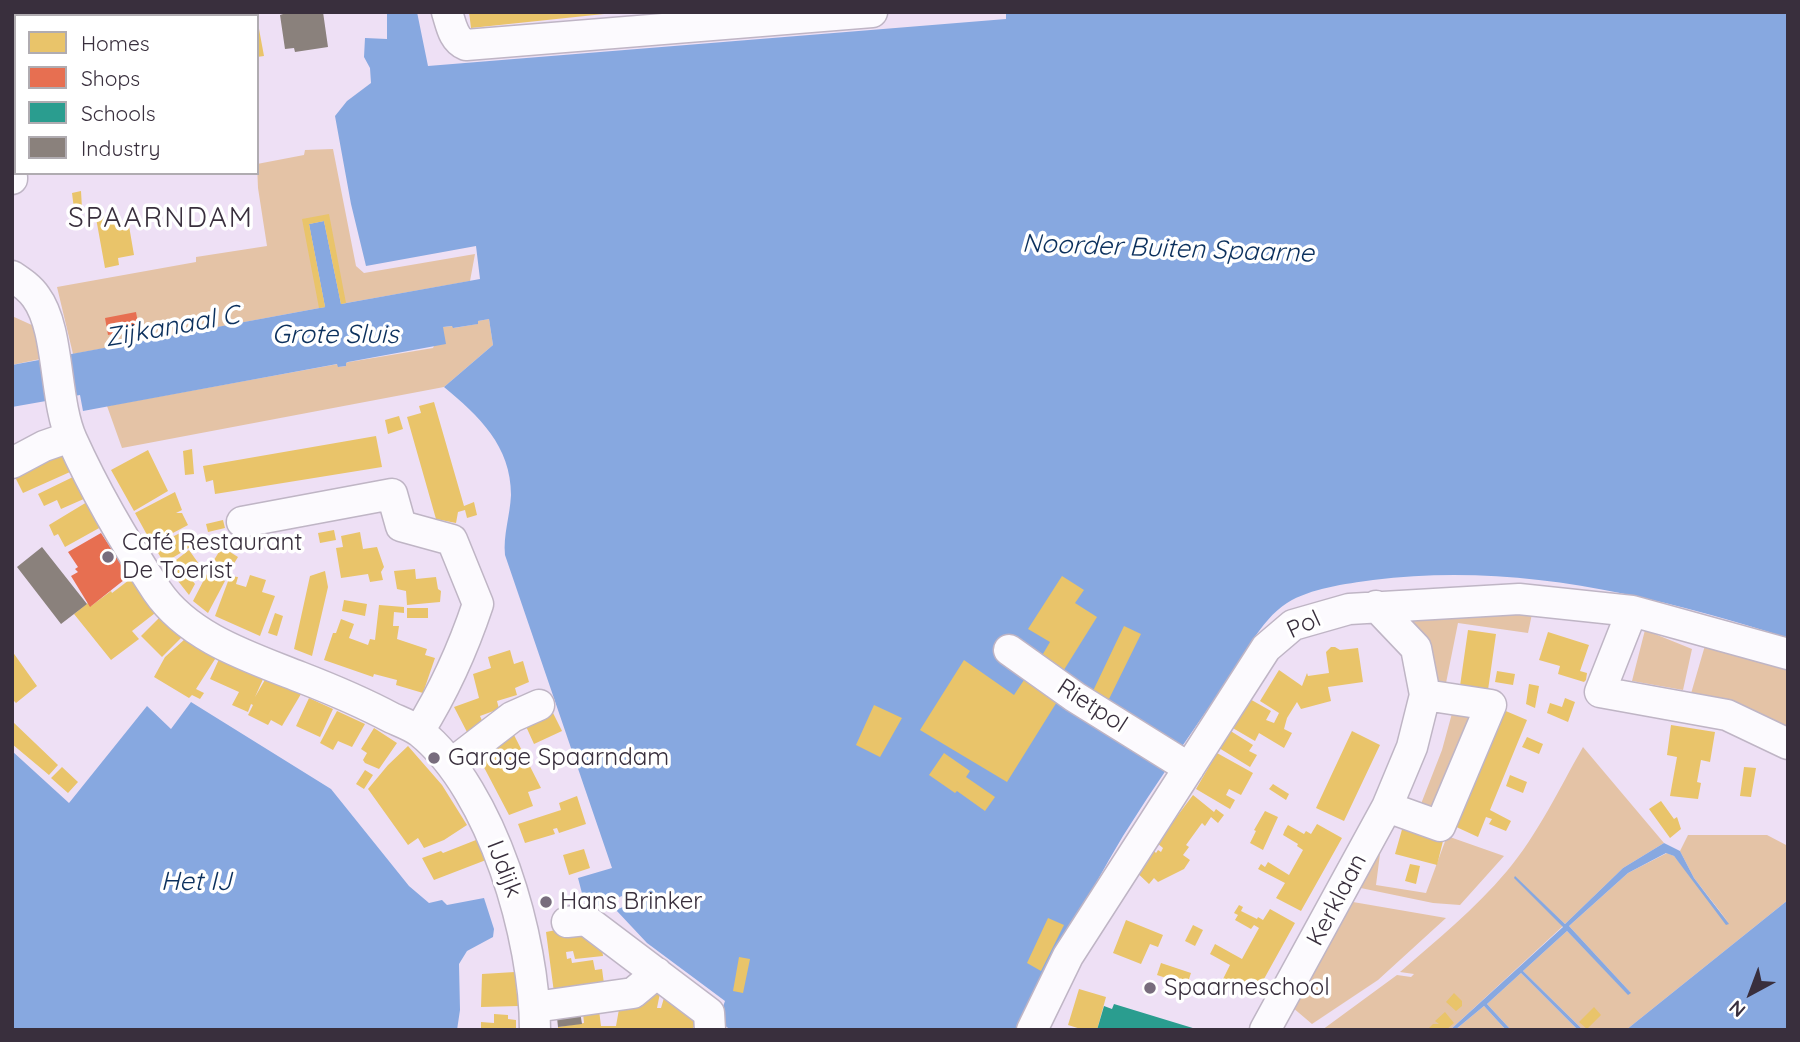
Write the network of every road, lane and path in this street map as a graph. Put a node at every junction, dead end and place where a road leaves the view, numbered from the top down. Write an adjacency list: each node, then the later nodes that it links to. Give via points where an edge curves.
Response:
1 (447, 12): 3 (street, via 456,37 466,45)
2 (872, 12): 3 (street)
3 (705, 19)
4 (12, 276): 5 (street, IJdijk, via 37,298 44,312)
5 (67, 425): 6 (street, via 44,446); 14 (street, IJdijk, via 132,551 176,613 194,628 249,657 365,704)
6 (12, 463)
7 (242, 522): 14 (street, via 392,494 401,526 452,540 478,604 467,639)
8 (1376, 606): 9 (street, Pol, via 1519,599); 12 (street, Kerklaan, via 1416,648); 17 (street, Pol, via 1336,611 1293,625 1266,648)
9 (1632, 611): 11 (street, Pol); 15 (street, via 1600,692 1727,715)
10 (1009, 650): 17 (street, Rietpol)
11 (1788, 654)
12 (1425, 695): 18 (street, Kerklaan, via 1412,747); 18 (street, via 1491,705 1440,826)
13 (539, 705): 16 (street, via 512,717)
14 (419, 732): 16 (street, IJdijk)
15 (1788, 744)
16 (451, 764): 21 (street, IJdijk, via 481,813 519,908)
17 (1182, 764): 23 (street, Pol, via 1068,956)
18 (1387, 807): 24 (street, Kerklaan)
19 (567, 922): 20 (street, via 586,920)
20 (657, 973): 21 (street, via 633,993); 22 (street, via 709,1013)
21 (535, 1018)
22 (710, 1030)
23 (1032, 1030)
24 (1265, 1030)

